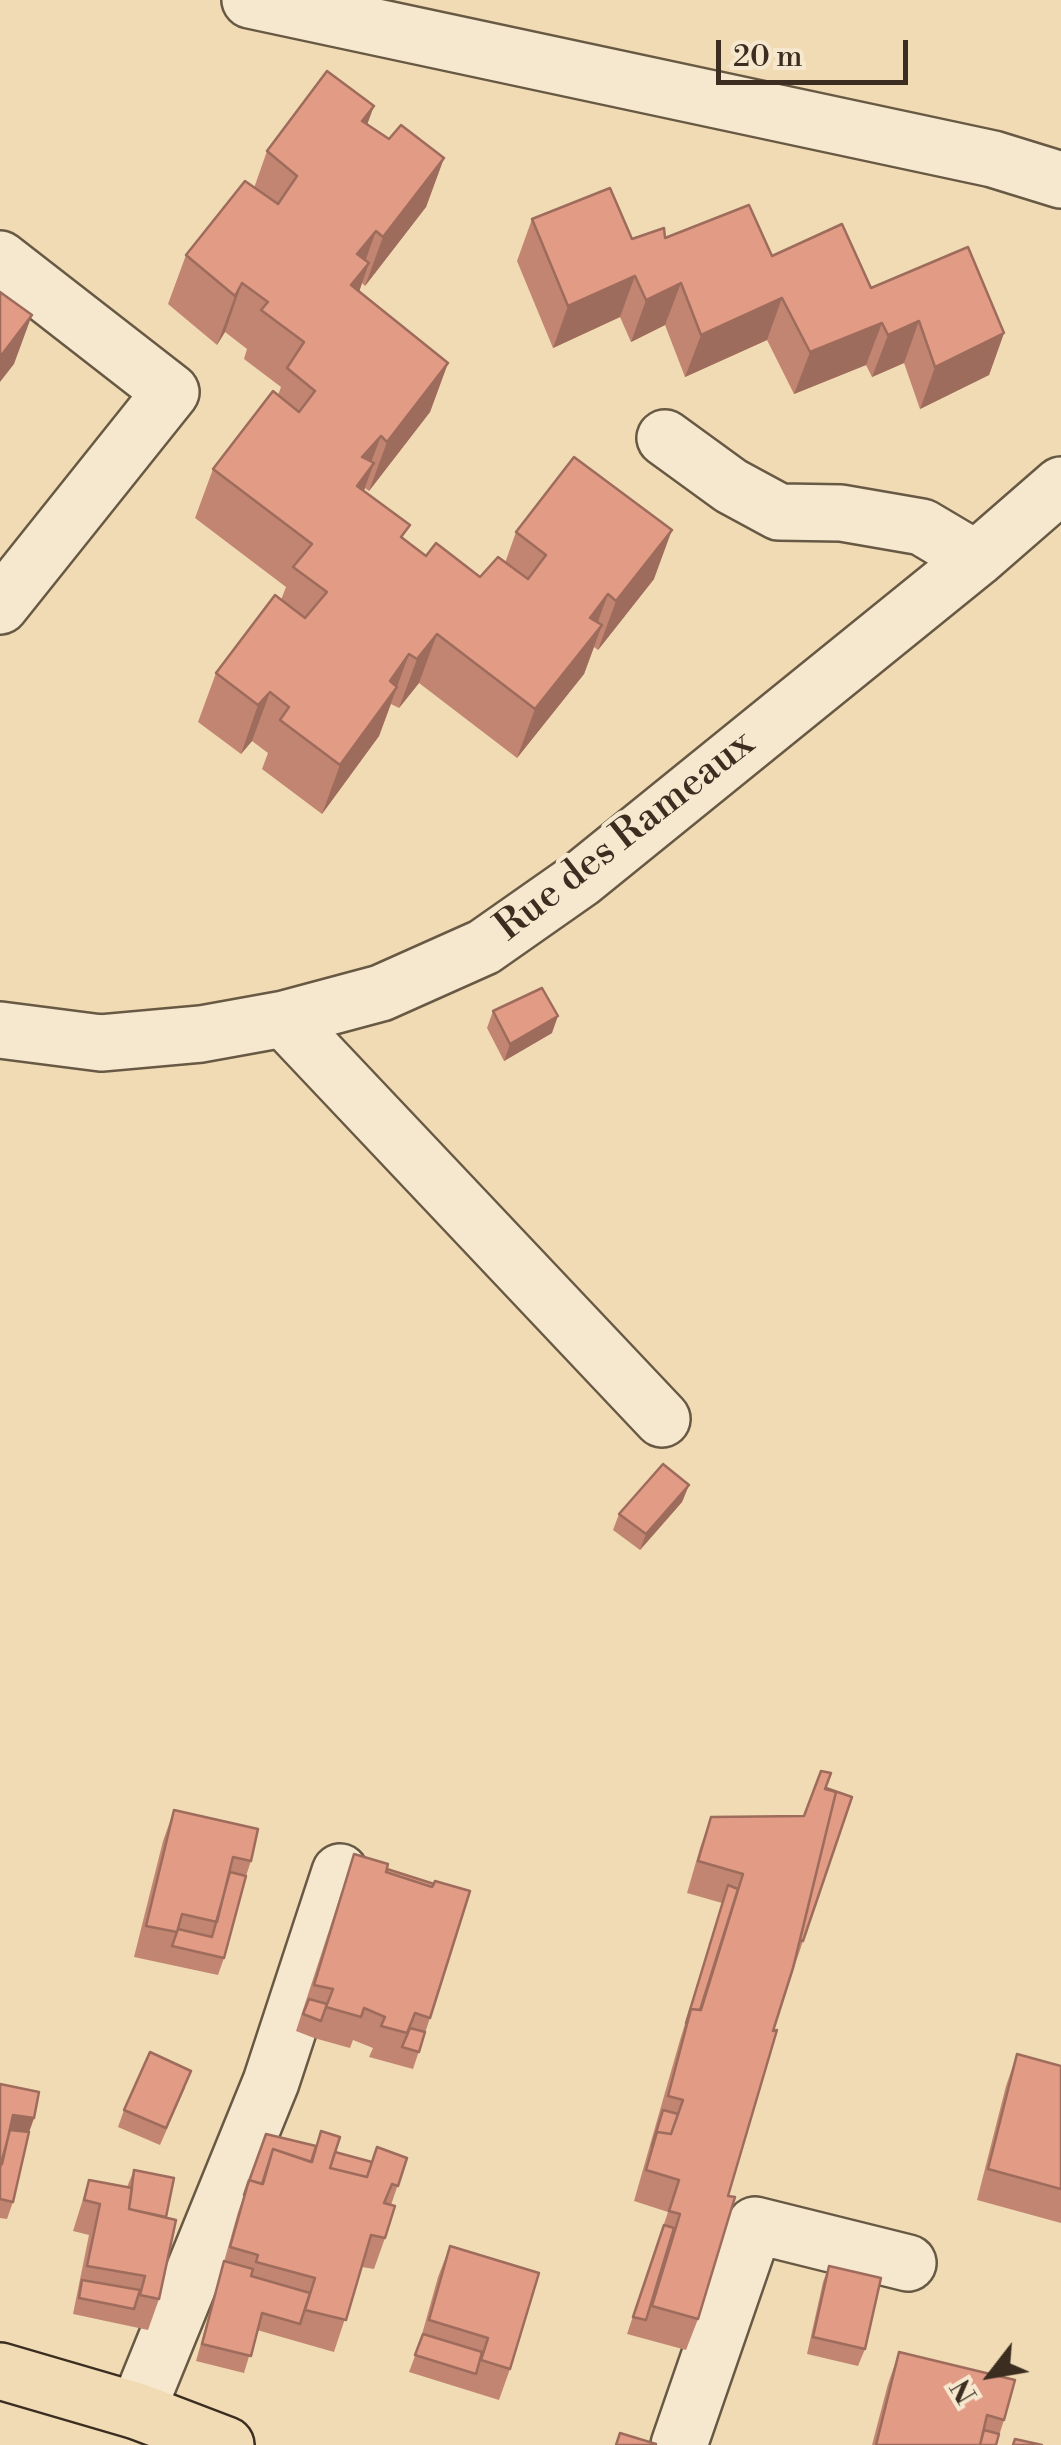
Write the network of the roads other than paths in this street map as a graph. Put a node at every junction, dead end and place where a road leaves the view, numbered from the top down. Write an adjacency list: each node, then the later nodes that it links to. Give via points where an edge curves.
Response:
1 (250, 0): 2 (street, via 974,155)
2 (1061, 180)
3 (0, 258): 7 (street, via 171,392)
4 (665, 438): 6 (street, via 779,512 841,512 922,527)
5 (1061, 486): 6 (street, Rue des Rameaux)
6 (976, 560): 8 (street, Rue des Rameaux, via 581,879 484,947 382,993)
7 (0, 606)
8 (284, 1018): 9 (street, Rue des Rameaux, via 101,1043); 10 (street)
9 (0, 1030)
10 (662, 1419)
11 (340, 1872): 14 (street, via 270,2082)
12 (908, 2263): 16 (street, via 755,2225)
13 (0, 2371): 14 (main road)
14 (137, 2411): 15 (main road)
15 (226, 2445)
16 (679, 2445)

